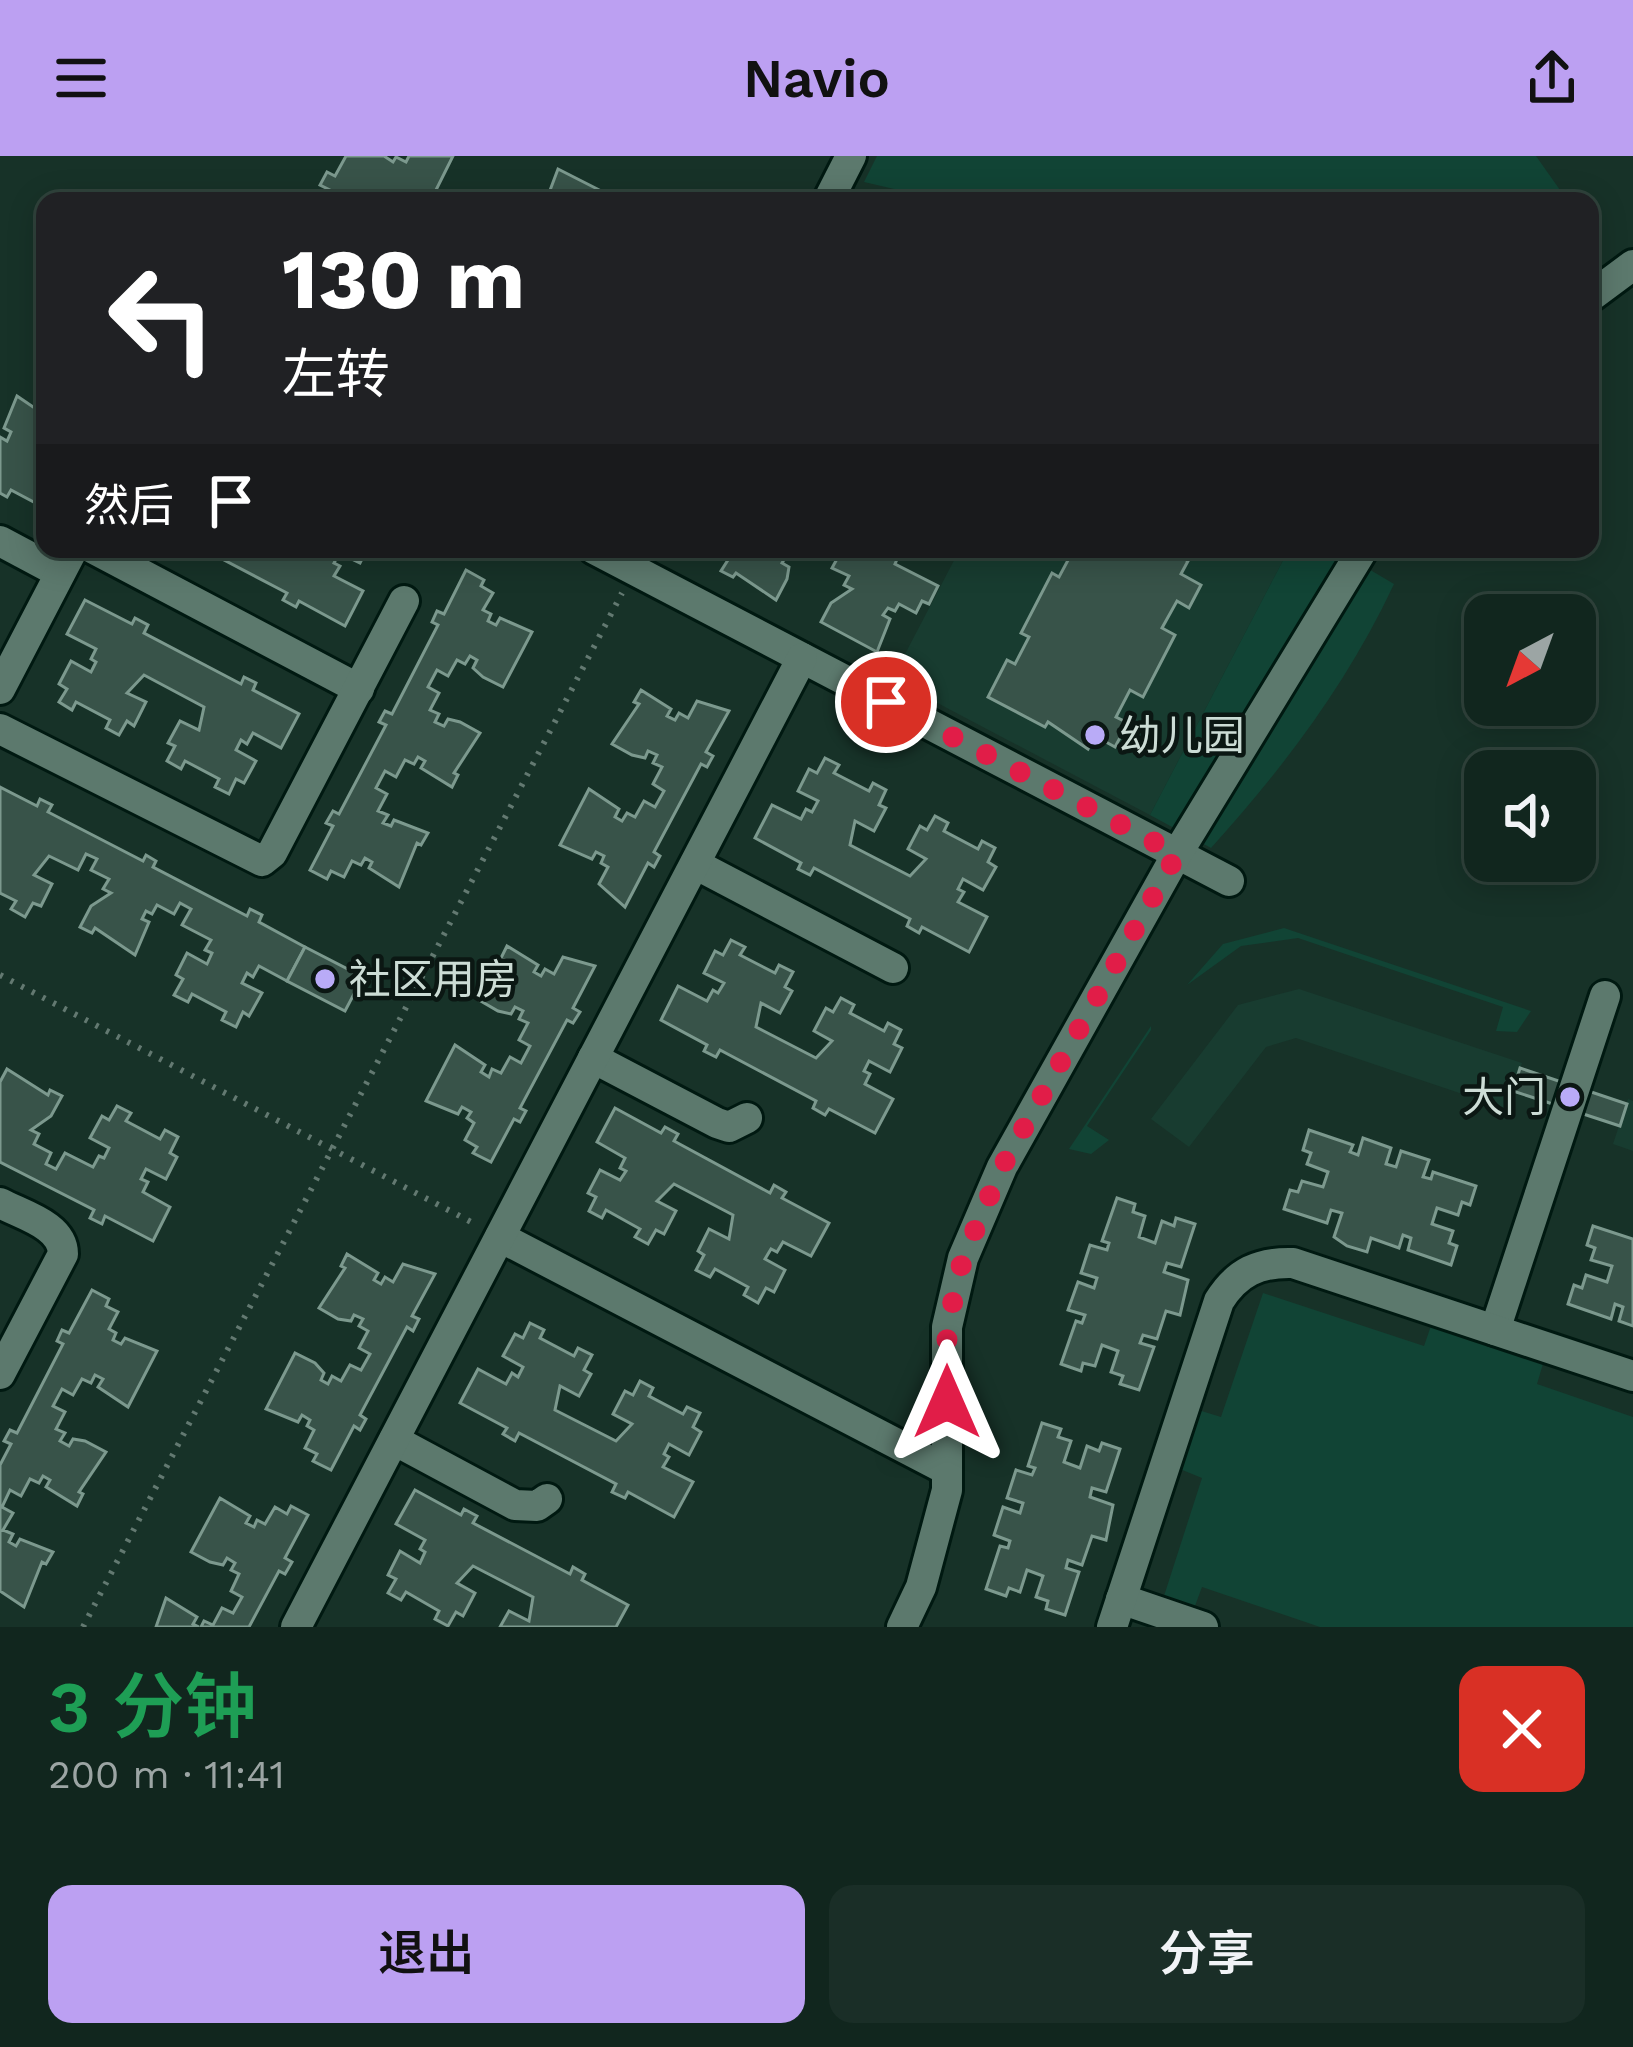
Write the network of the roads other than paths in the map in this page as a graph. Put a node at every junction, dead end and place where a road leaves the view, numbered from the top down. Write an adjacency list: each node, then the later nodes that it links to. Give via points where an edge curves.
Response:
1 (851, 156): 2 (street)
2 (832, 192)
3 (1633, 265): 4 (street)
4 (1599, 290)
5 (0, 541): 6 (street)
6 (36, 552)
7 (111, 558): 13 (street)
8 (1358, 558): 16 (street)
9 (639, 560): 12 (street)
10 (66, 561): 14 (street)
11 (404, 602): 13 (street)
12 (802, 658): 16 (street); 17 (street)
13 (359, 688): 15 (street, via 262,861)
14 (0, 689)
15 (0, 729)
16 (1177, 854): 18 (street); 29 (street, via 1002,1167 963,1258 947,1327)
17 (695, 864): 19 (street); 21 (street)
18 (1229, 881)
19 (893, 968)
20 (1605, 996): 25 (street)
21 (593, 1058): 22 (street, via 717,1123); 24 (street)
22 (747, 1118)
23 (0, 1203): 26 (street, via 63,1242)
24 (500, 1237): 28 (street); 29 (street)
25 (1495, 1330): 27 (street); 31 (street, via 1293,1263 1247,1270 1219,1301)
26 (0, 1374)
27 (1633, 1376)
28 (394, 1440): 30 (street, via 515,1505); 32 (street)
29 (947, 1470): 33 (street, via 921,1587)
30 (547, 1499)
31 (1116, 1613): 34 (street)
32 (301, 1625)
33 (902, 1627)
34 (1203, 1627)

